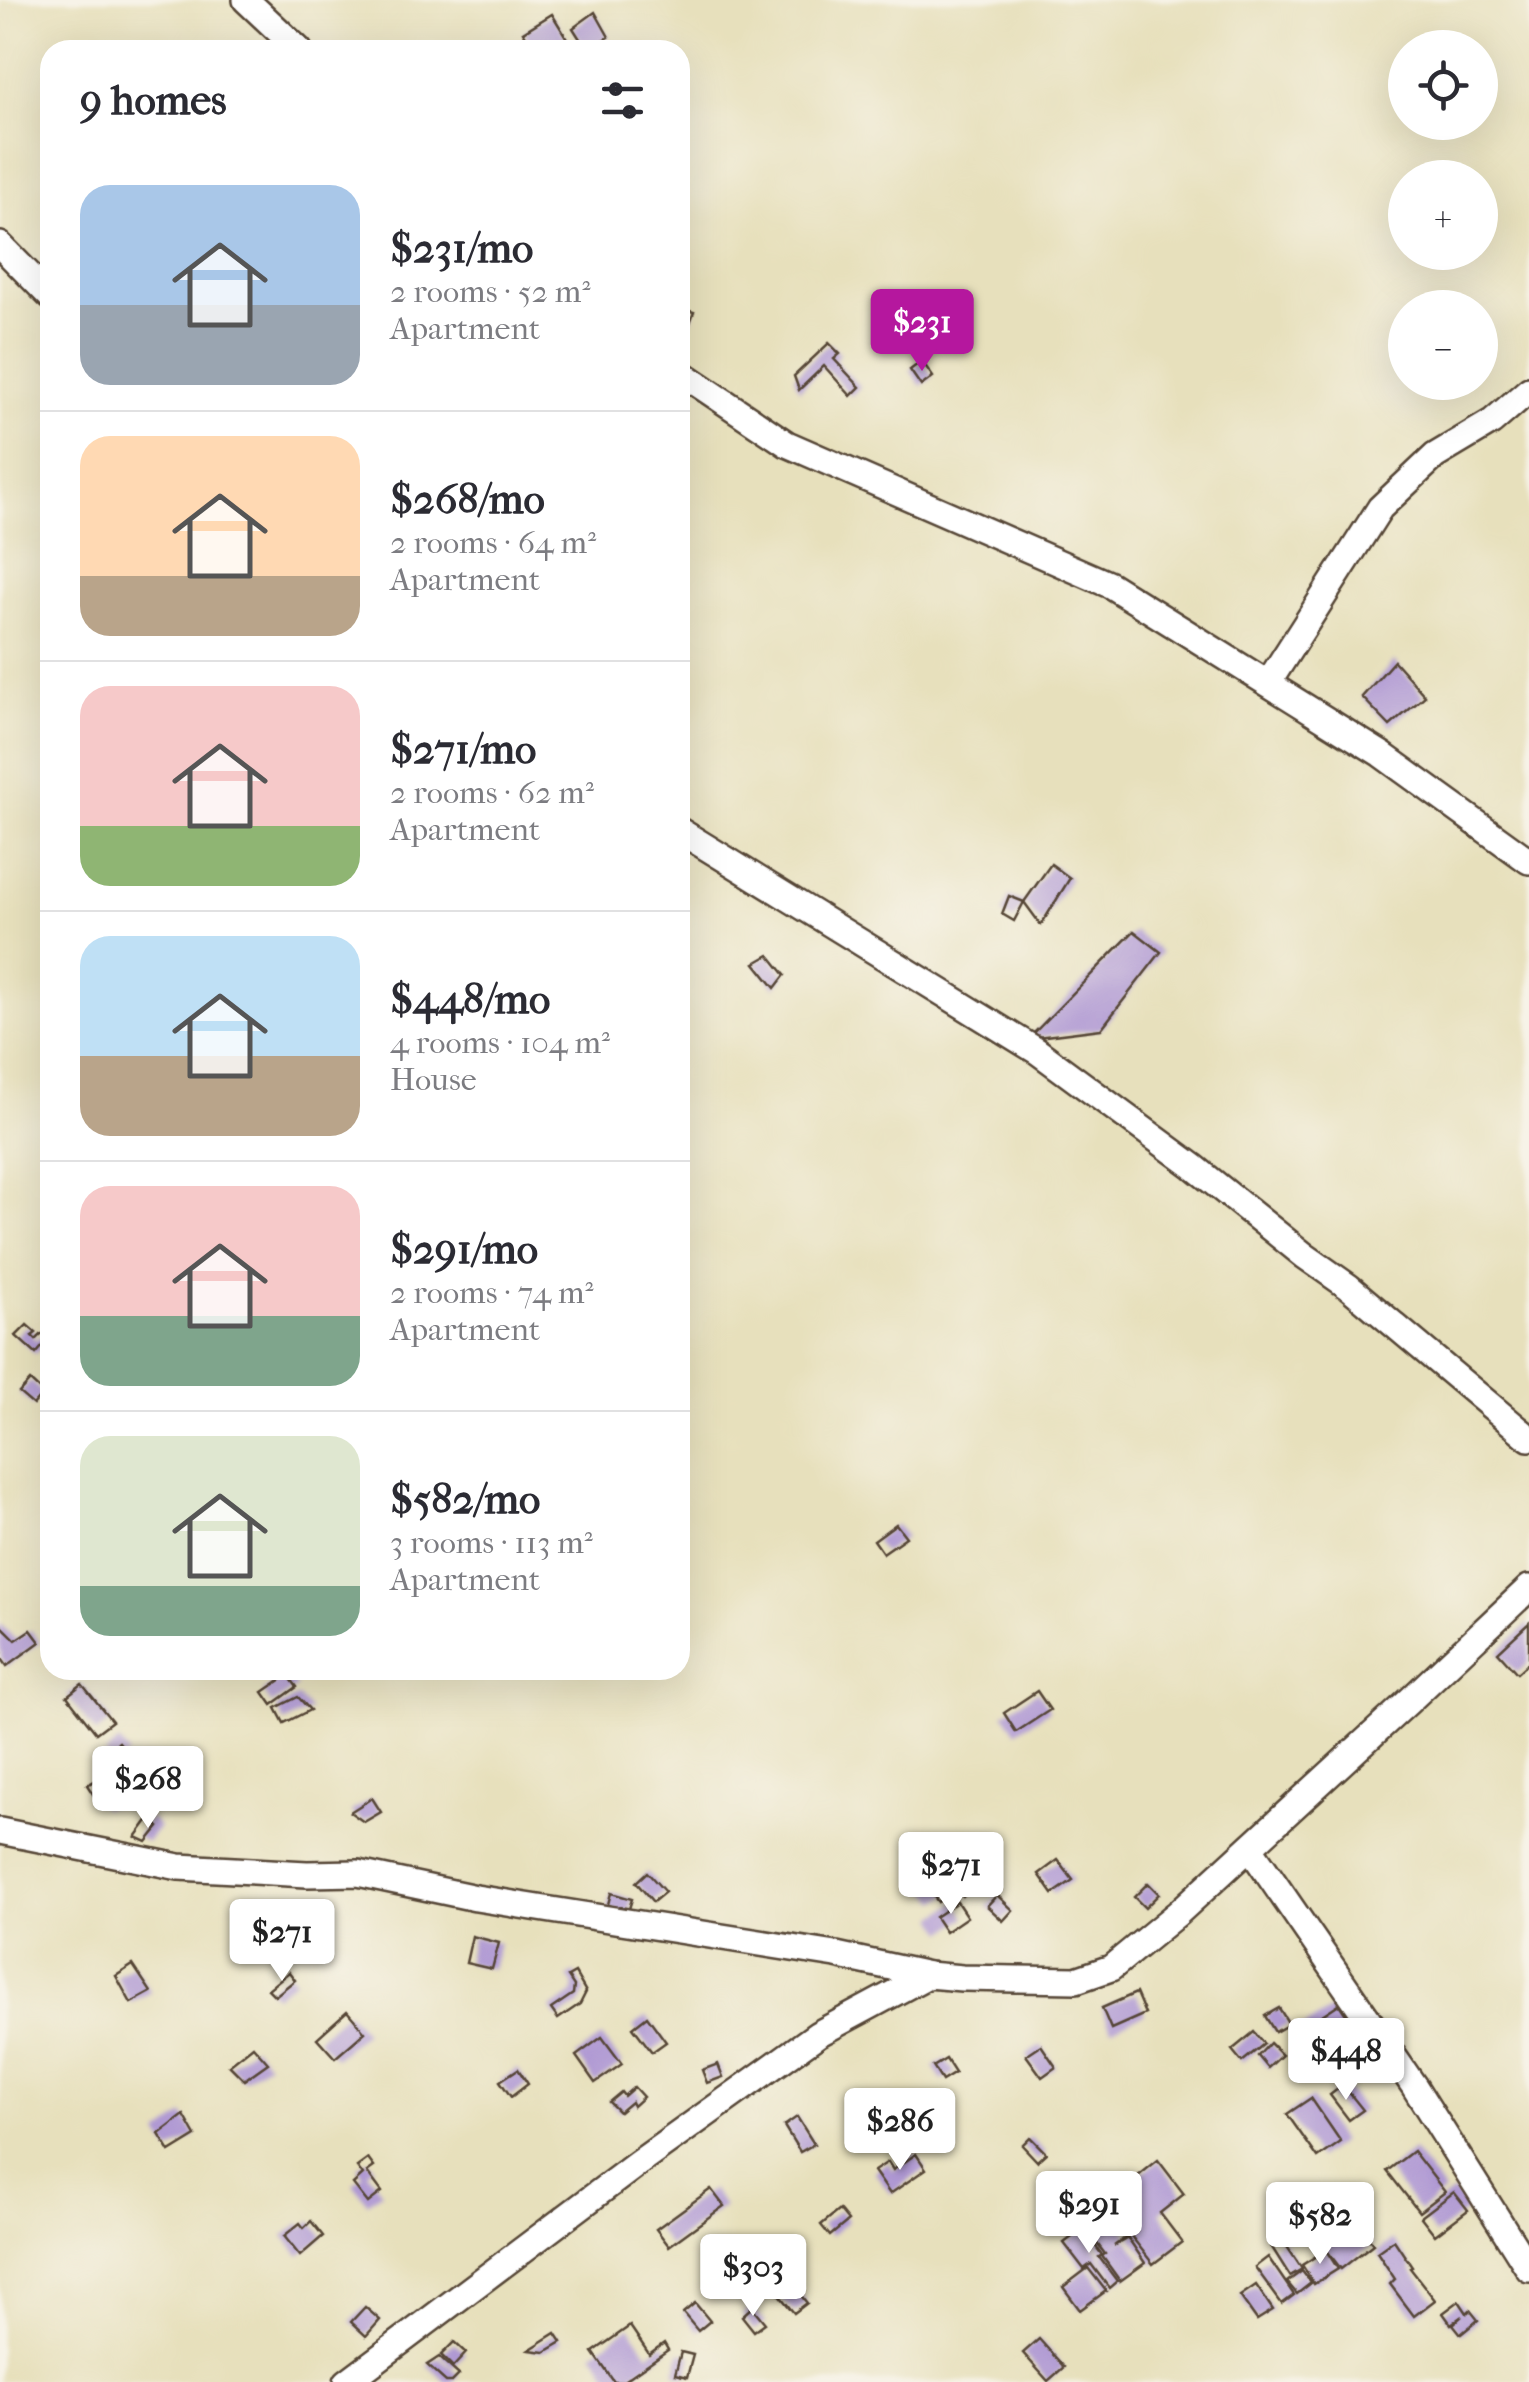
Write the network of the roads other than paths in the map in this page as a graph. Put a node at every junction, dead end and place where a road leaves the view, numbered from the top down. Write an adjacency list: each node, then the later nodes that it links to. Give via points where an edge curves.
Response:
1 (246, 0): 2 (street)
2 (288, 40)
3 (0, 245): 4 (street)
4 (40, 286)
5 (690, 379): 7 (street, via 787,444 1110,584)
6 (1529, 390): 7 (street, via 1436,456 1380,508)
7 (1268, 684): 9 (street)
8 (690, 837): 10 (street, via 1036,1051 1349,1287)
9 (1529, 861)
10 (1529, 1438)
11 (1529, 1588): 13 (street)
12 (0, 1831): 14 (street, via 179,1867 358,1872)
13 (1250, 1848): 14 (street, via 1111,1968 1076,1980); 15 (street, via 1414,2086)
14 (928, 1975): 16 (street, via 818,2034)
15 (1529, 2269)
16 (347, 2382)

